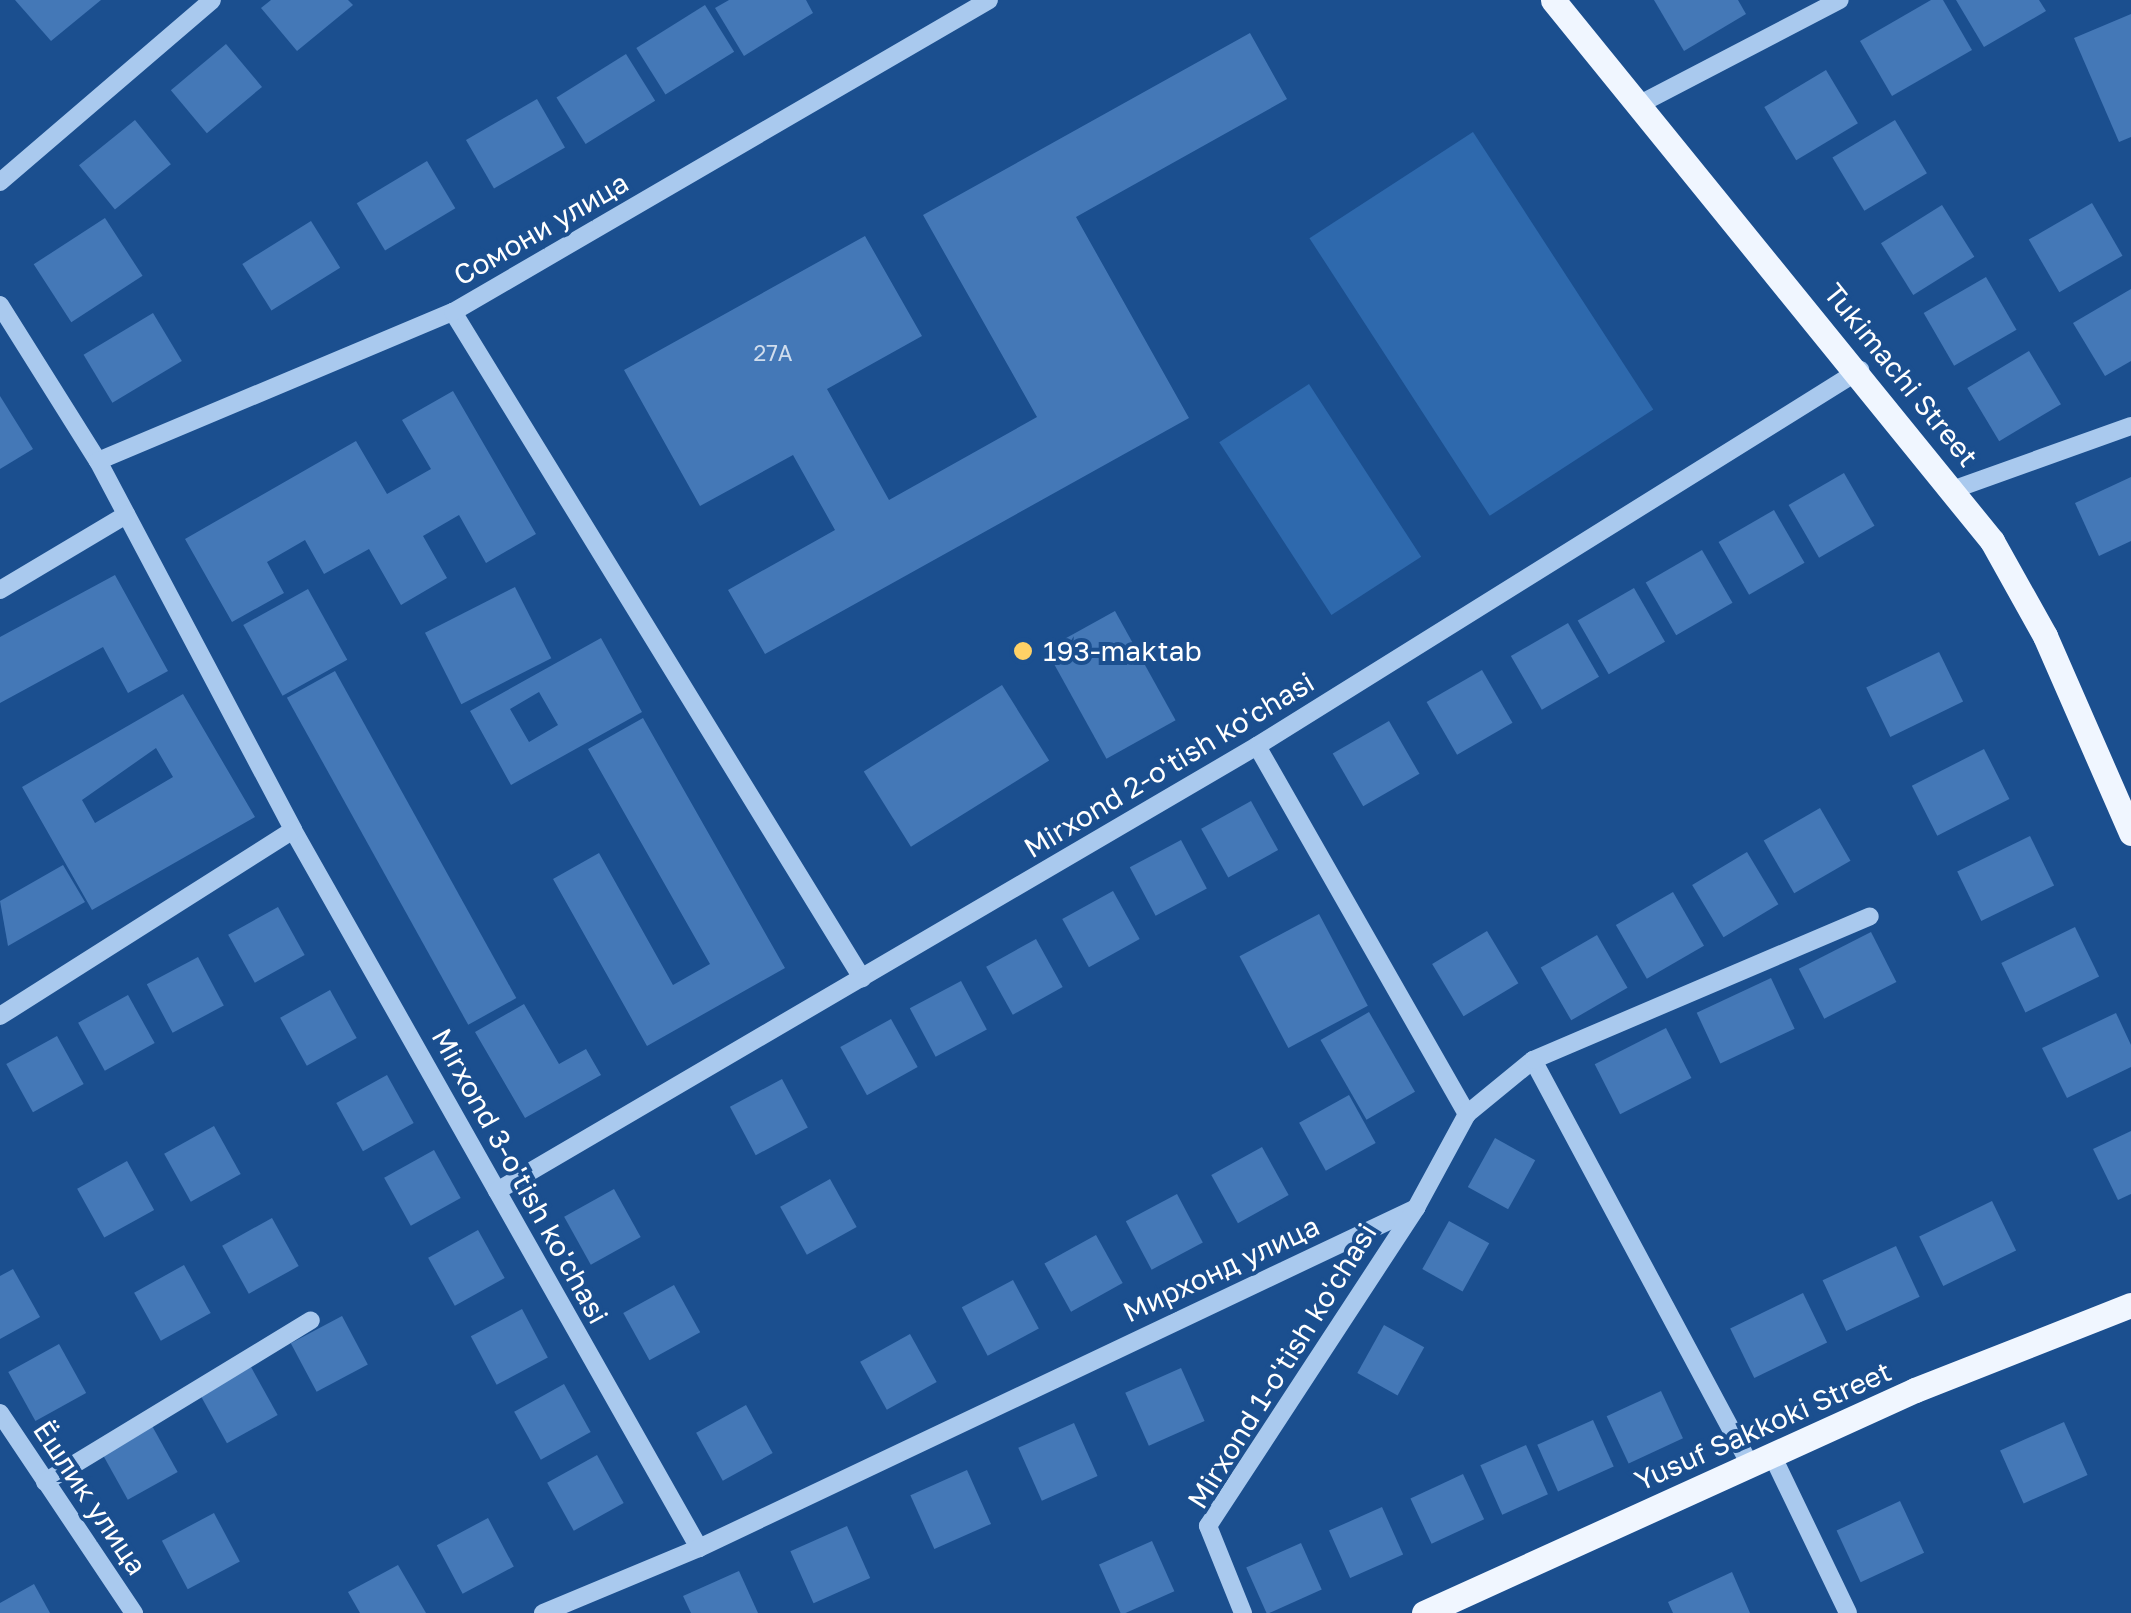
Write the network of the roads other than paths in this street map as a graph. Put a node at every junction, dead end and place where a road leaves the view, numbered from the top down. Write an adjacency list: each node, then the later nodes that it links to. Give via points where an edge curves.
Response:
1 (212, 0): 6 (street)
2 (989, 0): 8 (street, Сомони улица)
3 (1553, 0): 5 (main road, Tukimachi Street)
4 (1840, 0): 5 (street)
5 (1640, 104): 9 (main road, Tukimachi Street)
6 (0, 182)
7 (0, 305): 11 (street, Mirxond 3-o'tish ko'chasi)
8 (453, 312): 11 (street, Сомони улица); 19 (street)
9 (1860, 370): 12 (main road, Tukimachi Street); 15 (street, Mirxond 2-o'tish ko'chasi)
10 (2131, 426): 12 (street)
11 (98, 461): 13 (street, Mirxond 3-o'tish ko'chasi)
12 (1954, 489): 17 (main road, Tukimachi Street, via 2031,606)
13 (126, 516): 14 (street); 16 (street, Mirxond 3-o'tish ko'chasi)
14 (0, 590)
15 (1258, 746): 19 (street, Mirxond 2-o'tish ko'chasi); 22 (street)
16 (293, 830): 20 (street); 23 (street, Mirxond 3-o'tish ko'chasi)
17 (2131, 833)
18 (1870, 916): 21 (street)
19 (862, 978): 23 (street, Mirxond 2-o'tish ko'chasi)
20 (0, 1016)
21 (1534, 1060): 22 (street); 28 (street)
22 (1467, 1114): 24 (street)
23 (497, 1191): 30 (street, Mirxond 3-o'tish ko'chasi)
24 (1416, 1208): 30 (street, Мирхонд улица); 33 (street, Mirxond 1-o'tish ko'chasi, via 1208,1526)
25 (2131, 1305): 28 (main road, Yusuf Sakkoki Street)
26 (311, 1320): 29 (street)
27 (0, 1413): 29 (street, Ёшлик улица)
28 (1761, 1460): 34 (main road, Yusuf Sakkoki Street); 35 (street)
29 (45, 1482): 31 (street, Ёшлик улица)
30 (699, 1548): 32 (street, Мирхонд улица)
31 (134, 1613)
32 (543, 1613)
33 (1242, 1613)
34 (1424, 1613)
35 (1848, 1613)

